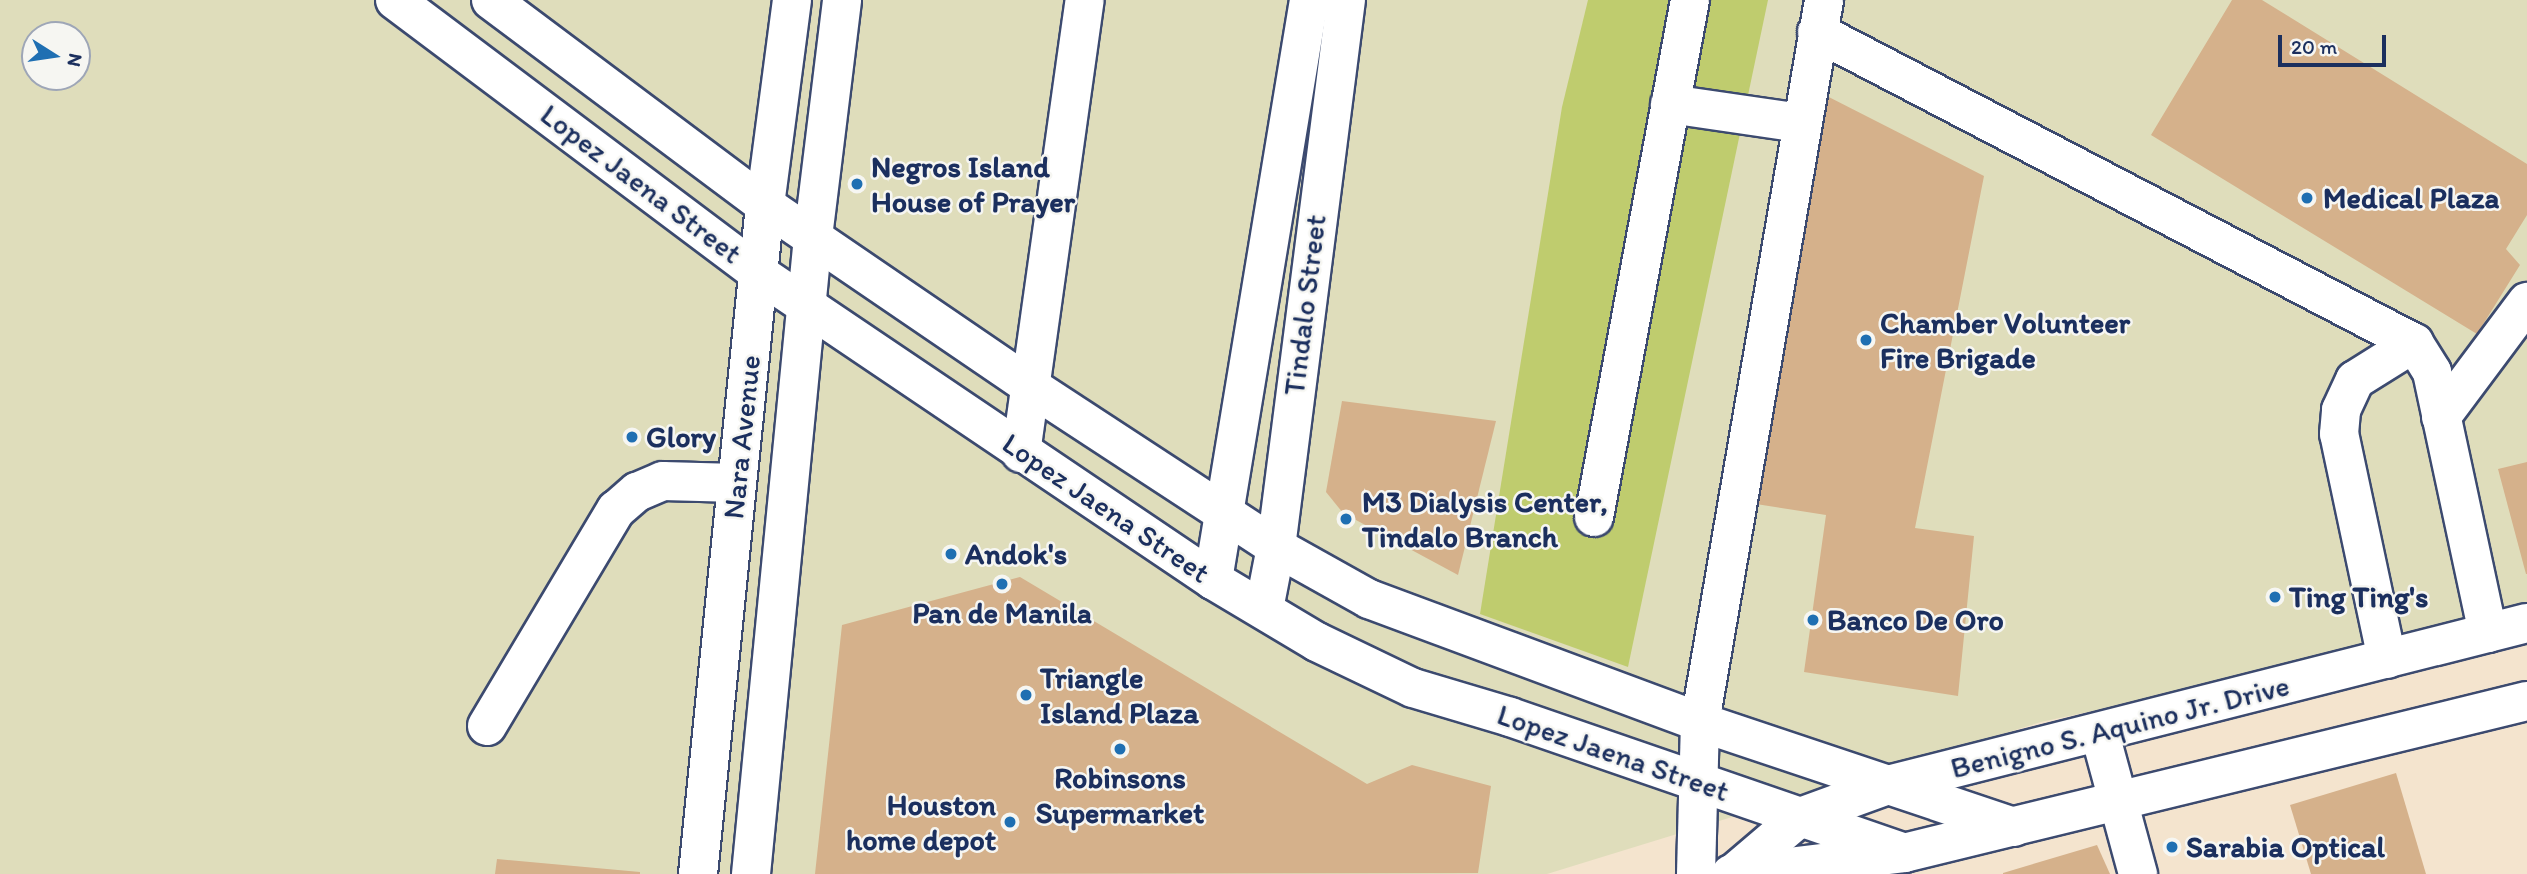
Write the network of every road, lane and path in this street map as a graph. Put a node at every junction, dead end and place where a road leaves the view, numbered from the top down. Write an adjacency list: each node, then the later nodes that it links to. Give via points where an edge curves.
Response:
1 (395, 0): 15 (main road, Lopez Jaena Street)
2 (491, 0): 13 (main road, Lopez Jaena Street)
3 (792, 0): 13 (main road, Nara Avenue)
4 (842, 0): 14 (main road, Nara Avenue)
5 (1085, 0): 19 (main road)
6 (1309, 0): 10 (main road, Tindalo Street)
7 (1346, 0): 10 (main road, Tindalo Street)
8 (1690, 0): 11 (main road)
9 (1821, 16): 12 (main road); 18 (main road)
10 (1317, 67): 23 (main road, Tindalo Street); 25 (main road, Tindalo Street)
11 (1670, 104): 12 (main road); 24 (main road)
12 (1800, 123): 36 (main road)
13 (765, 205): 14 (main road, Lopez Jaena Street); 15 (main road, Nara Avenue)
14 (813, 237): 17 (main road, Nara Avenue); 19 (main road, Lopez Jaena Street)
15 (758, 273): 17 (main road, Lopez Jaena Street); 22 (main road, Nara Avenue)
16 (2527, 302): 20 (main road)
17 (806, 304): 21 (main road, Lopez Jaena Street); 31 (main road, Nara Avenue)
18 (2414, 343): 20 (main road, via 2431,372); 33 (main road, via 2355,380 2342,410 2339,434)
19 (1030, 386): 21 (main road); 23 (main road, Lopez Jaena Street)
20 (2441, 417): 29 (main road)
21 (1021, 453): 26 (main road, Lopez Jaena Street)
22 (737, 482): 30 (main road, Nara Avenue); 37 (main road, via 663,481 637,492 616,510)
23 (1227, 515): 25 (main road, Lopez Jaena Street); 26 (main road, Tindalo Street)
24 (1594, 517)
25 (1276, 547): 27 (main road, Tindalo Street); 32 (main road, Lopez Jaena Street, via 1369,598)
26 (1213, 580): 27 (main road, Lopez Jaena Street)
27 (1264, 609): 35 (main road, Lopez Jaena Street, via 1317,642 1413,688)
28 (2527, 623): 29 (main road, Benigno S. Aquino Jr. Drive)
29 (2488, 633): 33 (main road, Benigno S. Aquino Jr. Drive)
30 (719, 654): 31 (main road); 41 (main road, Nara Avenue)
31 (771, 659): 42 (main road, Nara Avenue)
32 (1529, 659): 35 (main road); 36 (main road, Lopez Jaena Street)
33 (2387, 659): 38 (main road, Benigno S. Aquino Jr. Drive)
34 (2527, 701): 43 (main road, Benigno S. Aquino Jr. Drive)
35 (1510, 717): 39 (main road, Lopez Jaena Street)
36 (1700, 722): 39 (main road); 40 (main road, Lopez Jaena Street)
37 (486, 726)
38 (2100, 734): 40 (main road, Benigno S. Aquino Jr. Drive); 43 (main road)
39 (1697, 781): 44 (main road, Lopez Jaena Street); 49 (main road)
40 (1888, 785): 44 (main road, Benigno S. Aquino Jr. Drive); 45 (main road, Lopez Jaena Street)
41 (705, 791): 42 (main road); 47 (main road, Nara Avenue)
42 (758, 794): 48 (main road, Nara Avenue)
43 (2119, 802): 45 (main road, Benigno S. Aquino Jr. Drive); 51 (main road)
44 (1800, 817): 46 (main road, Lopez Jaena Street); 50 (main road, Benigno S. Aquino Jr. Drive)
45 (2014, 827): 46 (main road, Benigno S. Aquino Jr. Drive)
46 (1904, 853): 50 (main road, Benigno S. Aquino Jr. Drive)
47 (698, 874)
48 (751, 874)
49 (1696, 874)
50 (1732, 874)
51 (2138, 874)

